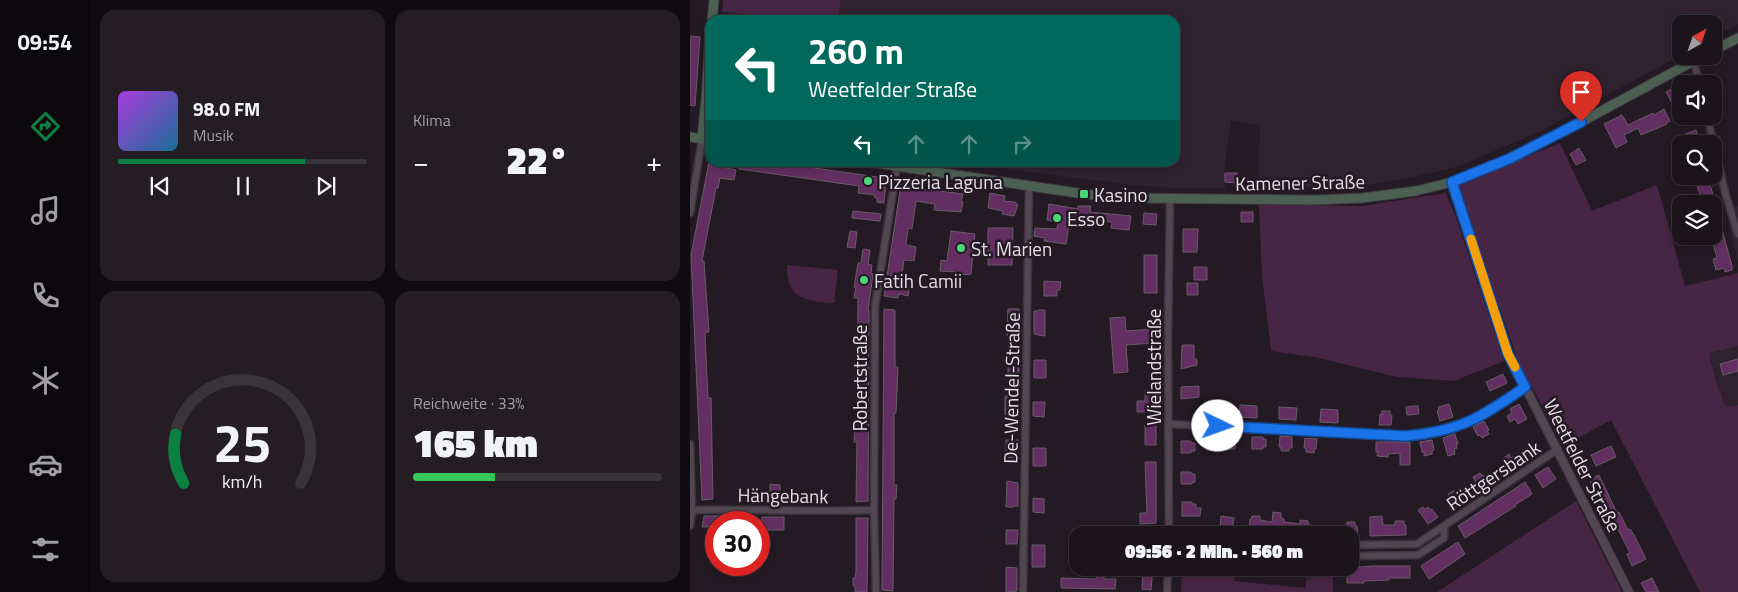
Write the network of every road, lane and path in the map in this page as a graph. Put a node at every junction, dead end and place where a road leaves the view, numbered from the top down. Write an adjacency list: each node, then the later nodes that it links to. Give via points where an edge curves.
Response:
1 (714, 0): 2 (main road)
2 (712, 15)
3 (1738, 38): 4 (main road)
4 (1722, 46)
5 (1687, 65): 12 (main road, Kamener Straße, via 1511,158)
6 (690, 137): 7 (main road)
7 (705, 139)
8 (705, 144): 15 (street)
9 (897, 167): 22 (street, Robertstraße, via 875,306)
10 (904, 167): 13 (main road, Kamener Straße)
11 (1722, 179): 16 (street)
12 (1452, 182): 14 (main road, Kamener Straße, via 1416,191 1362,198); 17 (street, Weetfelder Straße, via 1508,354)
13 (1029, 185): 14 (main road, Kamener Straße, via 1093,195); 36 (street, De-Wendel-Straße)
14 (1170, 199): 18 (street, Wielandstraße)
15 (690, 213)
16 (1738, 234)
17 (1525, 387): 18 (street, via 1469,423 1432,434 1399,436); 20 (street, Weetfelder Straße)
18 (1169, 424): 24 (street, Wielandstraße)
19 (690, 444): 21 (street)
20 (1558, 449): 25 (street, Röttgersbank); 38 (street, Weetfelder Straße)
21 (692, 510): 22 (street, Hängebank); 23 (street)
22 (874, 510): 35 (street, Robertstraße)
23 (690, 526)
24 (1169, 526)
25 (1444, 527): 28 (street, Röttgersbank, via 1417,544); 33 (street, Röttgersbank, via 1444,538 1418,555)
26 (1370, 545): 27 (street, Röttgersbank); 29 (street, Röttgersbank); 31 (street)
27 (1384, 545): 28 (street, Röttgersbank); 32 (street)
28 (1393, 545): 33 (street)
29 (1359, 546)
30 (1359, 556): 31 (street, Röttgersbank)
31 (1370, 556): 32 (street, Röttgersbank)
32 (1384, 556): 33 (street, Röttgersbank)
33 (1393, 556)
34 (1168, 576): 37 (street)
35 (876, 592)
36 (1023, 592)
37 (1167, 592)
38 (1629, 592)

